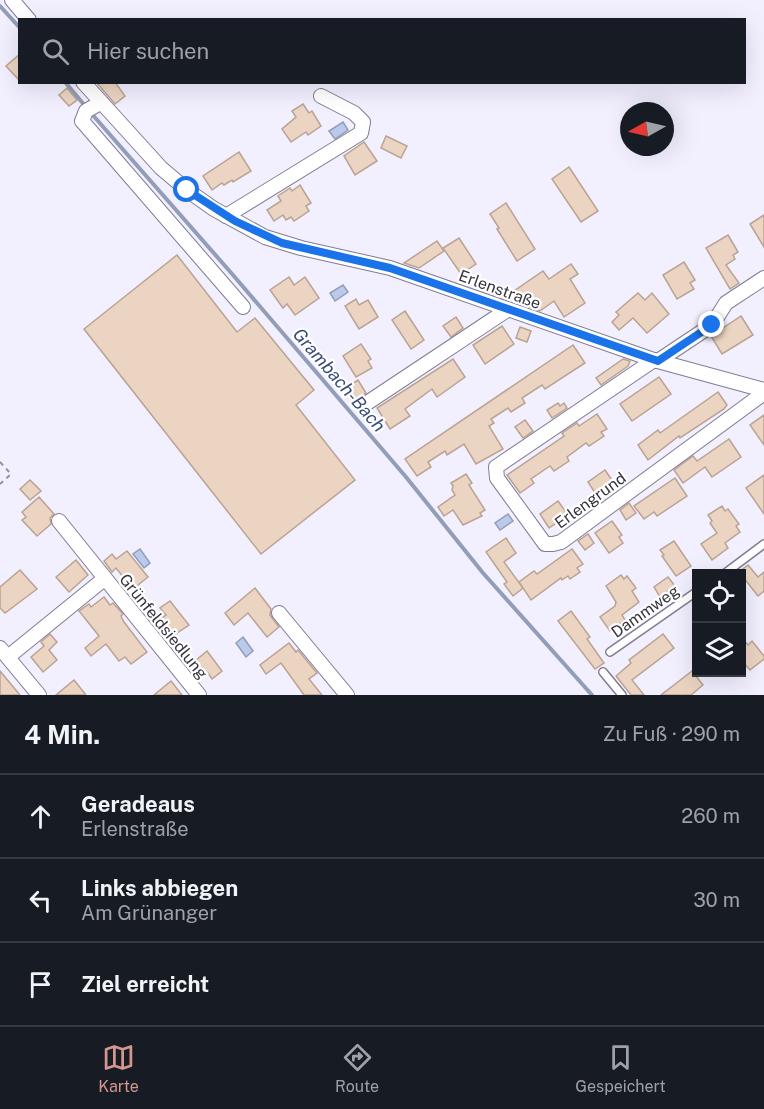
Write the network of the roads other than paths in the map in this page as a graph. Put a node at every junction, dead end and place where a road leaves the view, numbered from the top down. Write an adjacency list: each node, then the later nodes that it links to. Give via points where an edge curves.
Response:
1 (12, 0): 2 (street)
2 (27, 18)
3 (84, 84): 5 (street, Erlenstraße)
4 (321, 96): 6 (street, via 354,113 363,122 361,133)
5 (92, 107): 6 (street, Erlenstraße, via 187,190); 8 (street, Erlenstraße, via 82,121)
6 (226, 216): 9 (street, Erlenstraße, via 282,243 390,268)
7 (764, 278): 10 (street, via 726,303 712,325)
8 (243, 307)
9 (507, 310): 10 (street, Erlenstraße); 12 (street)
10 (656, 361): 11 (street, Erlenstraße); 11 (street, Erlengrund, via 496,467 497,478 545,544 561,542)
11 (764, 391)
12 (364, 405)
13 (59, 521): 16 (street, Grünfeldsiedlung)
14 (764, 544): 15 (lane)
15 (730, 569)
16 (104, 579): 20 (street, Grünfeldsiedlung); 23 (street, Grünfeldsiedlung)
17 (692, 595): 19 (lane, Dammweg)
18 (279, 613): 24 (street)
19 (610, 652)
20 (4, 653): 22 (street)
21 (603, 672): 25 (lane)
22 (39, 695)
23 (199, 695)
24 (347, 695)
25 (622, 695)

